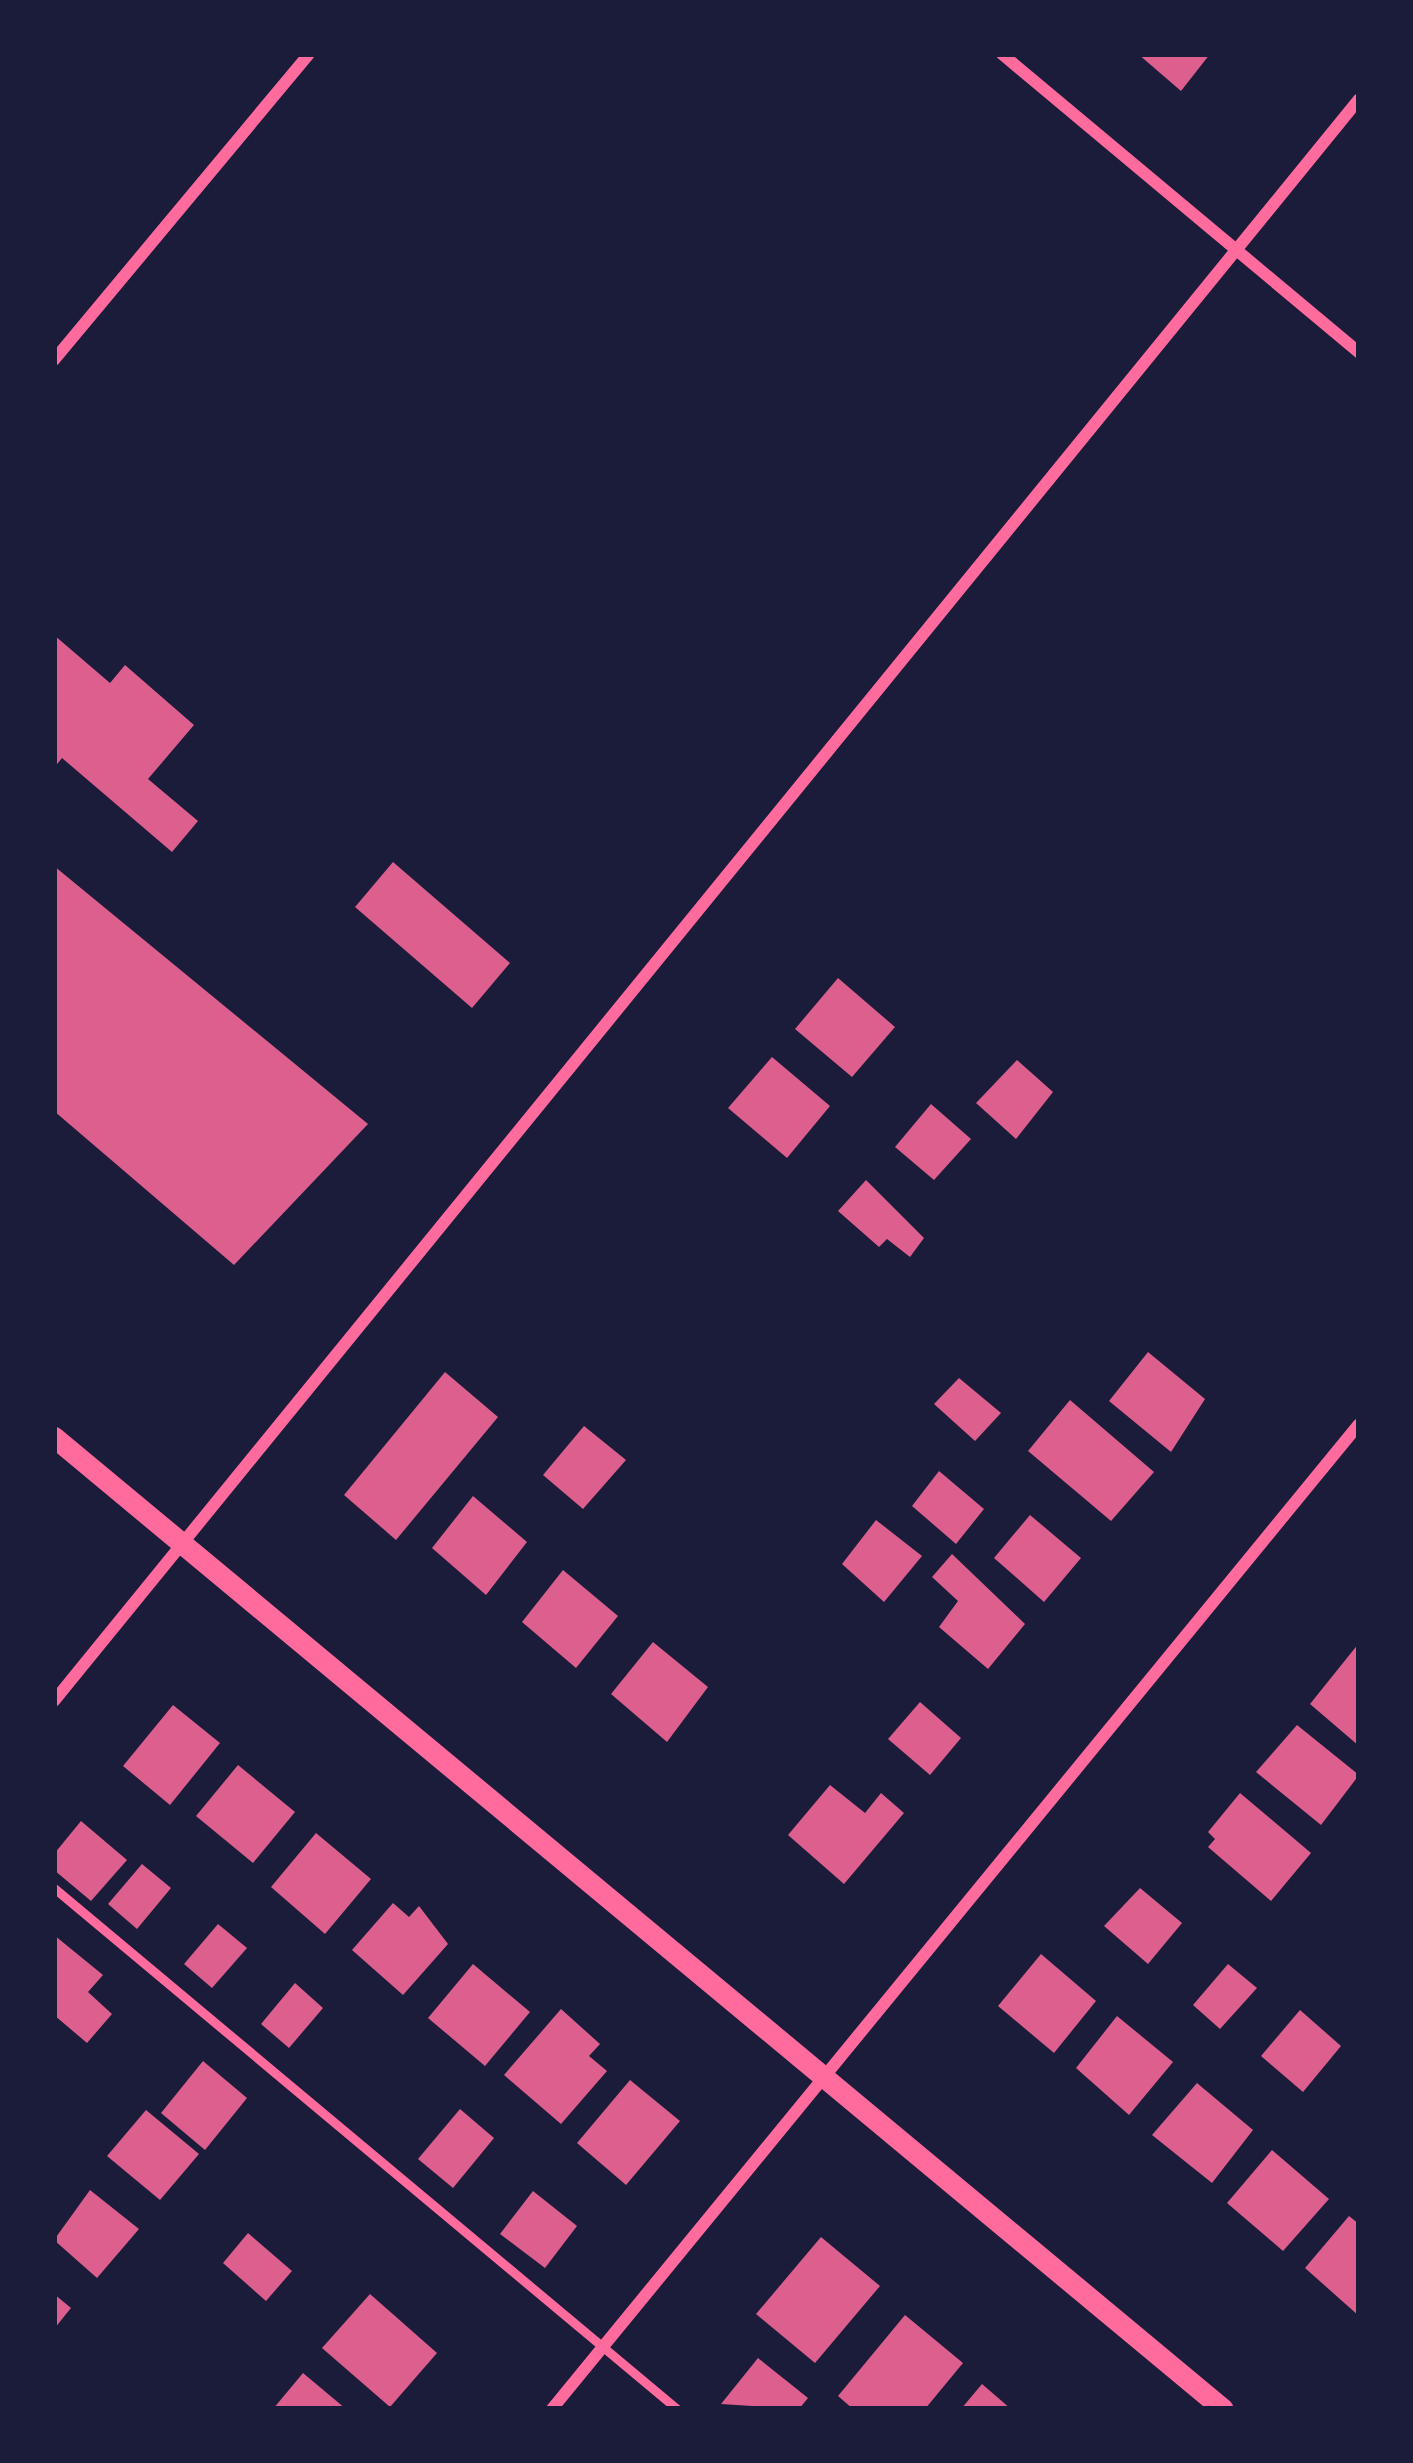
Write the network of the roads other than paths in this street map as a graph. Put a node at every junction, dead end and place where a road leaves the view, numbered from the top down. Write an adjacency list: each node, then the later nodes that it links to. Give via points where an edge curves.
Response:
1 (309, 54): 6 (street)
2 (1002, 54): 4 (street)
3 (1359, 99): 4 (street)
4 (1235, 250): 5 (street); 9 (street)
5 (1359, 353)
6 (54, 360)
7 (1359, 1424): 12 (street)
8 (54, 1437): 9 (street)
9 (182, 1543): 10 (street); 12 (street)
10 (54, 1701)
11 (54, 1888): 13 (lane)
12 (826, 2077): 13 (street); 16 (street)
13 (604, 2347): 14 (street); 15 (lane)
14 (552, 2409)
15 (677, 2409)
16 (1222, 2409)

